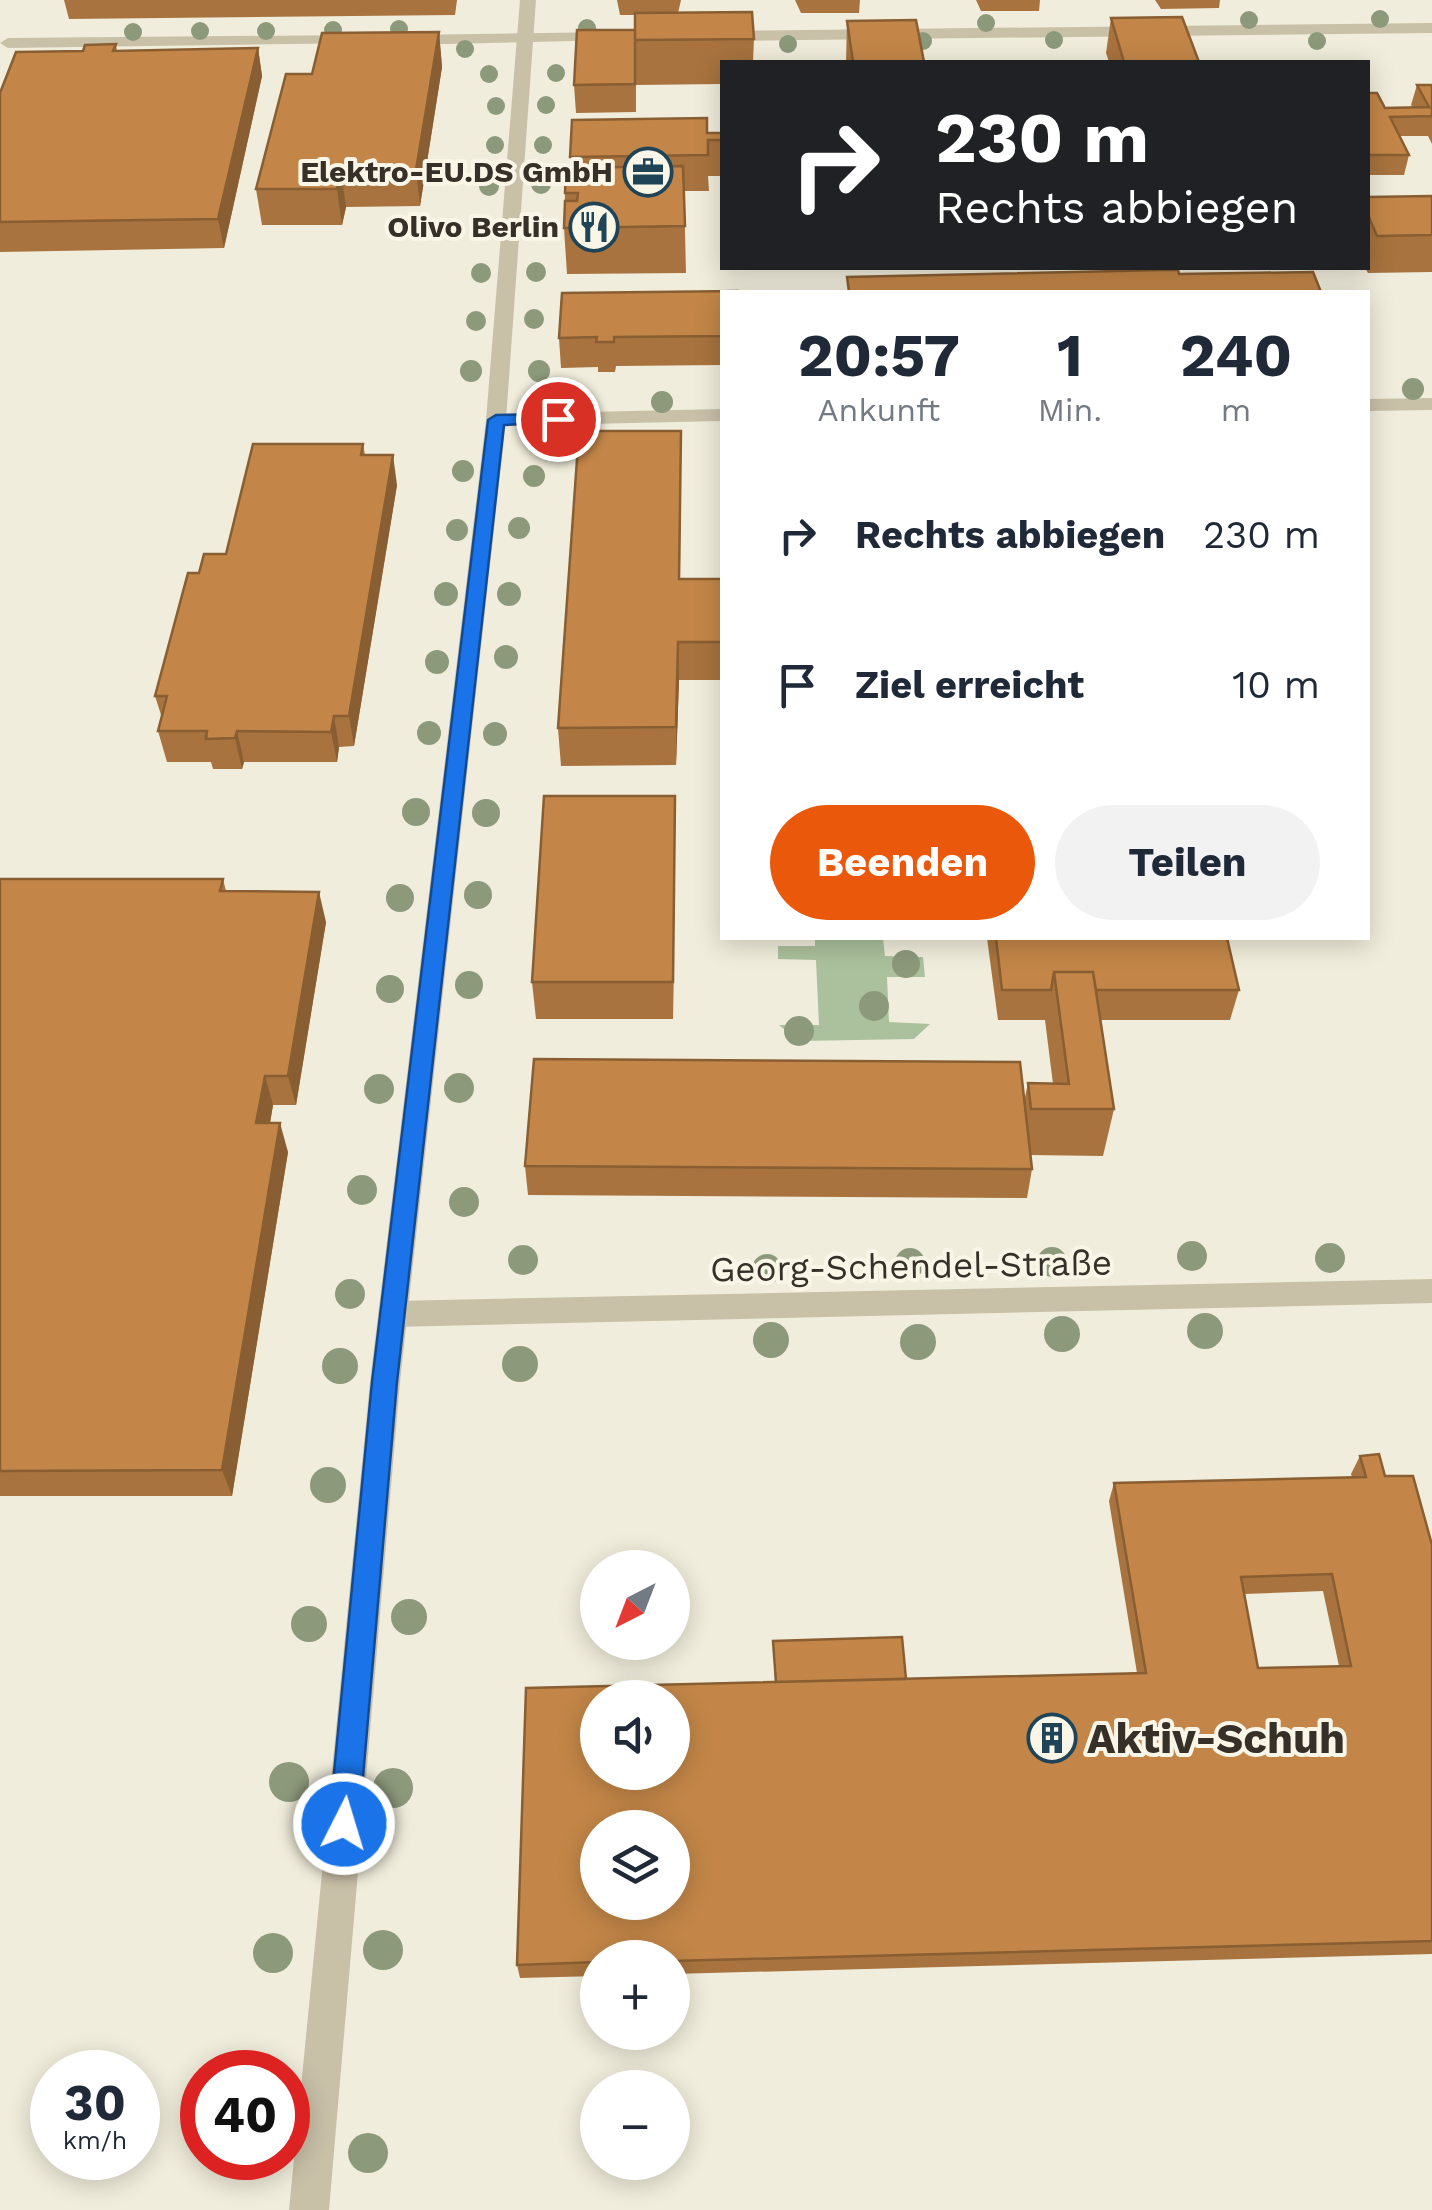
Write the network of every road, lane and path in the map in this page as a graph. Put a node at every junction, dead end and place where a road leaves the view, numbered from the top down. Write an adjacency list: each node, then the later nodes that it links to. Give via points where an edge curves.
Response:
1 (528, 0): 5 (street)
2 (1432, 28): 3 (street)
3 (706, 36)
4 (628, 37): 5 (street)
5 (524, 38): 6 (street); 10 (street)
6 (8, 43)
7 (1432, 404): 8 (street)
8 (1370, 406)
9 (720, 415): 10 (street)
10 (496, 420): 12 (street)
11 (1432, 1291): 12 (street, Georg-Schendel-Straße)
12 (393, 1314): 13 (street)
13 (309, 2210)

